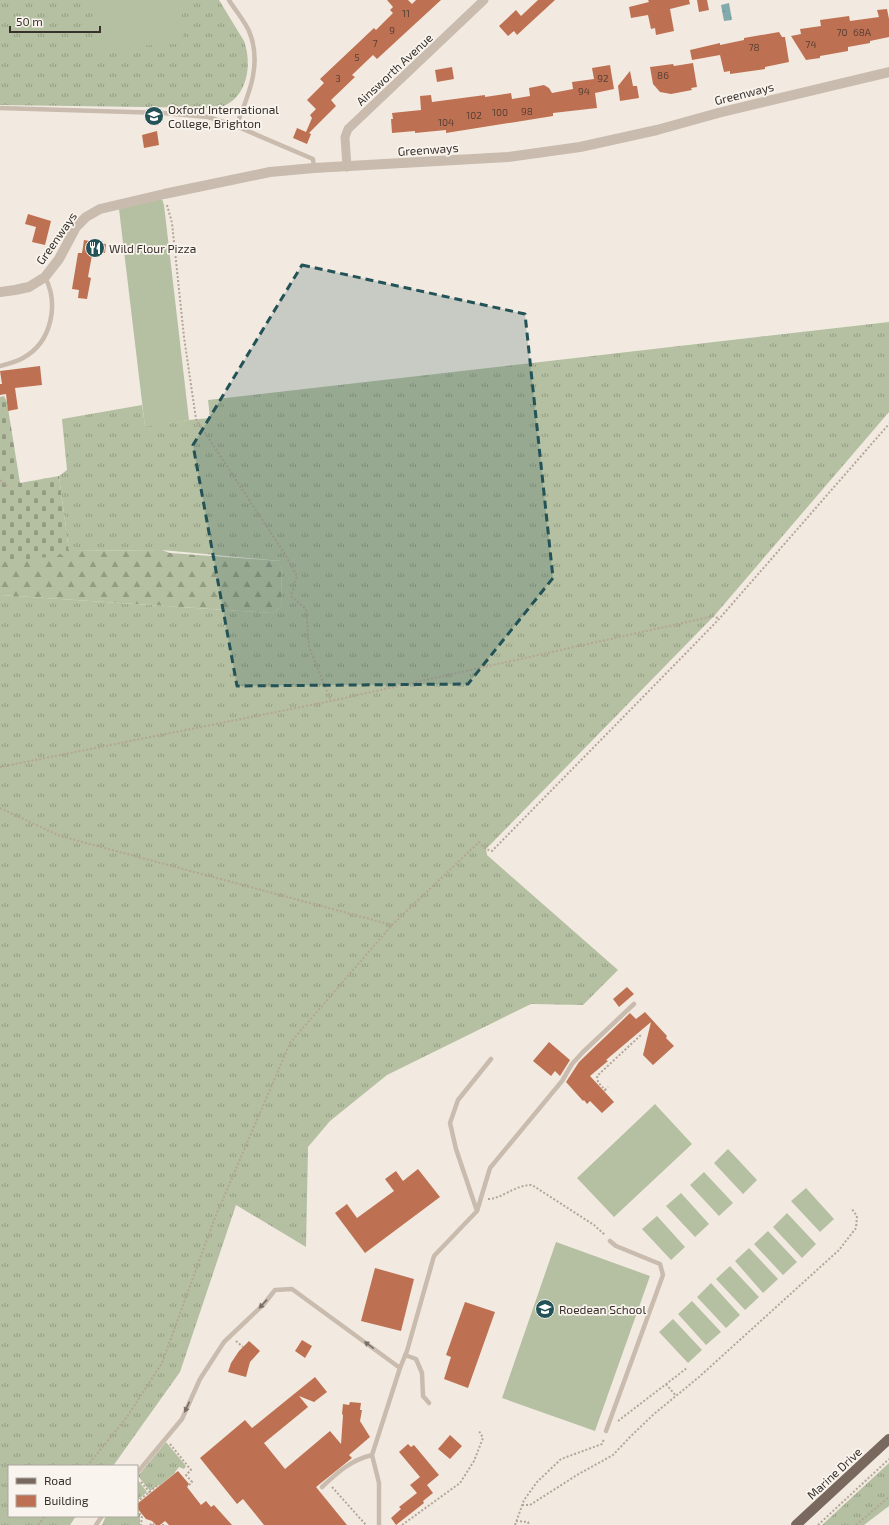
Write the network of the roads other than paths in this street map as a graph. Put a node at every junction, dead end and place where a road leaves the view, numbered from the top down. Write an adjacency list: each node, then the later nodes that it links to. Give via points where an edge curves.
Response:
1 (229, 0): 5 (lane, via 249,30 254,62 252,85)
2 (484, 0): 6 (street, Ainsworth Avenue, via 348,129 345,138)
3 (889, 72): 6 (street, Greenways, via 580,147 508,157)
4 (0, 108): 5 (lane, via 163,113 208,117)
5 (236, 126): 7 (lane, via 314,159)
6 (346, 167): 7 (street, Greenways)
7 (314, 168): 8 (street, Greenways, via 270,172 100,209 76,227 59,259)
8 (45, 276): 9 (street, Greenways, via 29,287); 10 (lane, via 50,286 52,310 47,332 34,351 15,362)
9 (0, 292)
10 (0, 366)
11 (634, 1004): 13 (lane, via 572,1064 562,1081 490,1168)
12 (491, 1059): 13 (lane, via 458,1100 450,1124)
13 (477, 1211): 15 (lane, via 434,1256)
14 (610, 1241): 18 (lane, via 616,1246 660,1264 662,1275)
15 (405, 1355): 16 (lane); 17 (lane, via 416,1359 422,1373 423,1396)
16 (400, 1368): 20 (lane); 21 (lane, one-way to 21, via 292,1289 275,1290 224,1342 200,1379 182,1419)
17 (429, 1403)
18 (606, 1431)
19 (889, 1439): 24 (main road, Marine Drive)
20 (372, 1455): 22 (lane, via 359,1458); 23 (lane, via 379,1483)
21 (138, 1472)
22 (322, 1487)
23 (379, 1525)
24 (796, 1525)

